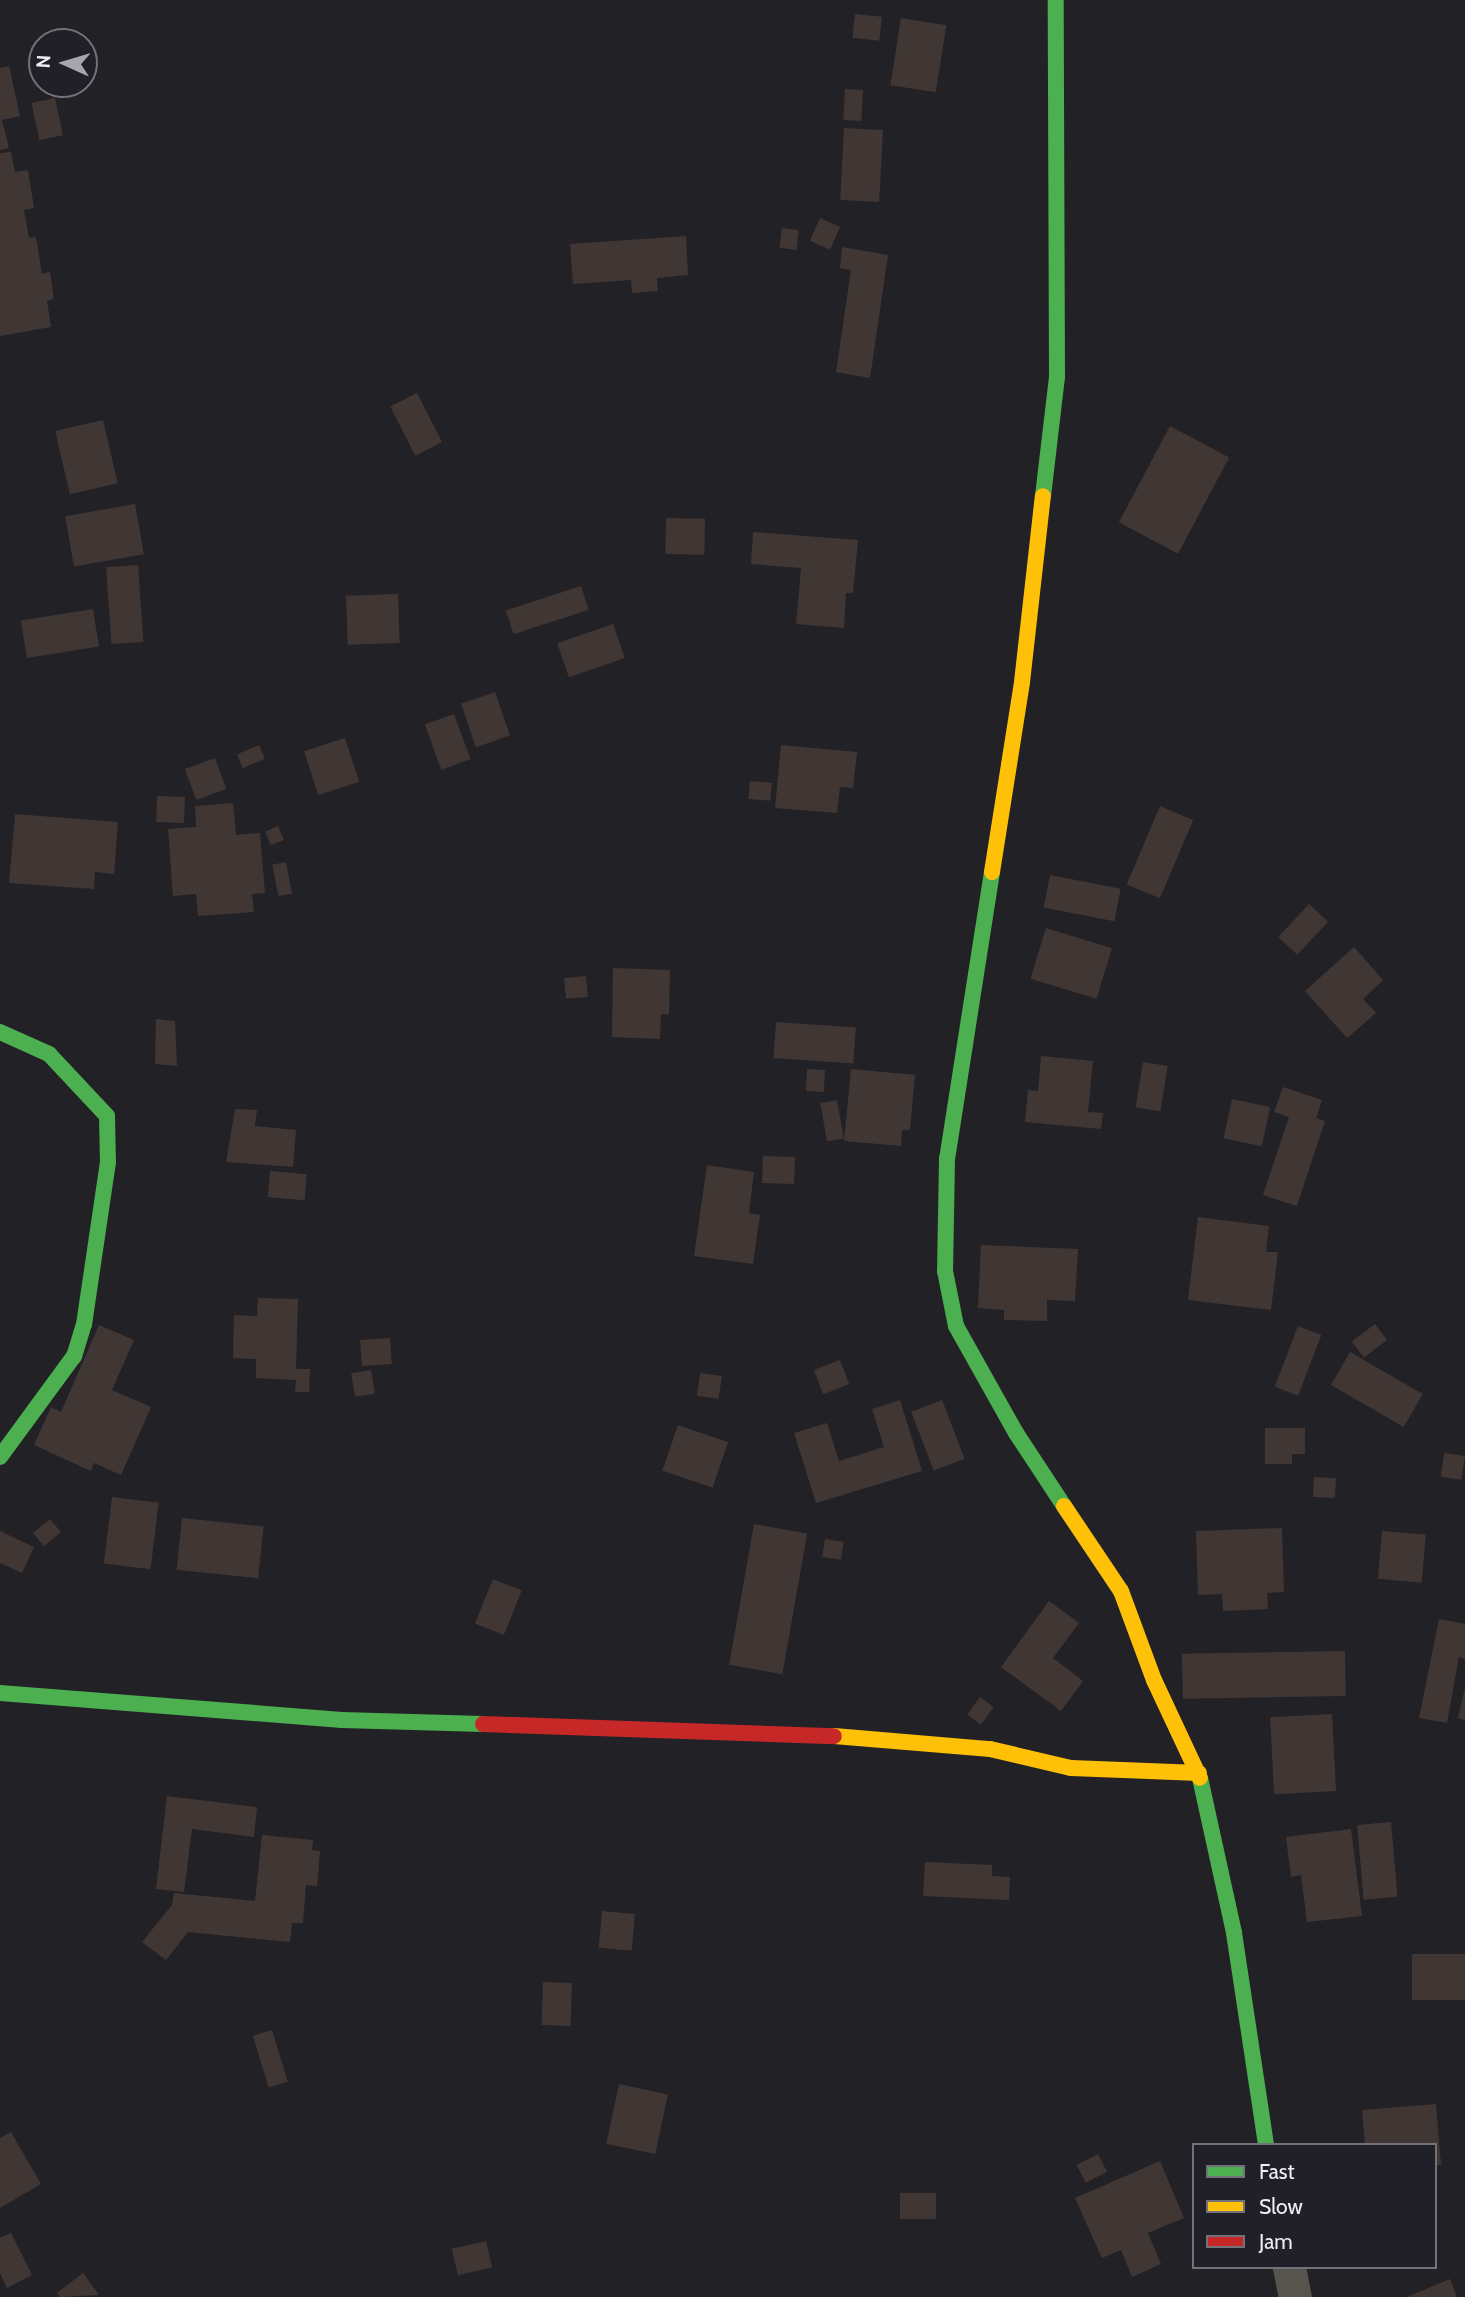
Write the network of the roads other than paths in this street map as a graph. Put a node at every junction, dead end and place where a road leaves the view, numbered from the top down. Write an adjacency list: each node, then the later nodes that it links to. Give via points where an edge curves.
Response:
1 (1056, 0): 5 (street, via 1057,377 1022,682 947,1159 945,1271 956,1326 1016,1433 1121,1591 1154,1680)
2 (0, 1032): 3 (street, via 49,1054 107,1116 108,1162 84,1324 74,1356)
3 (0, 1457)
4 (0, 1693): 5 (street, via 342,1720 879,1737 990,1749 1071,1768)
5 (1199, 1773): 6 (street, via 1234,1933)
6 (1266, 2143)
7 (1289, 2269): 8 (street)
8 (1295, 2297)

